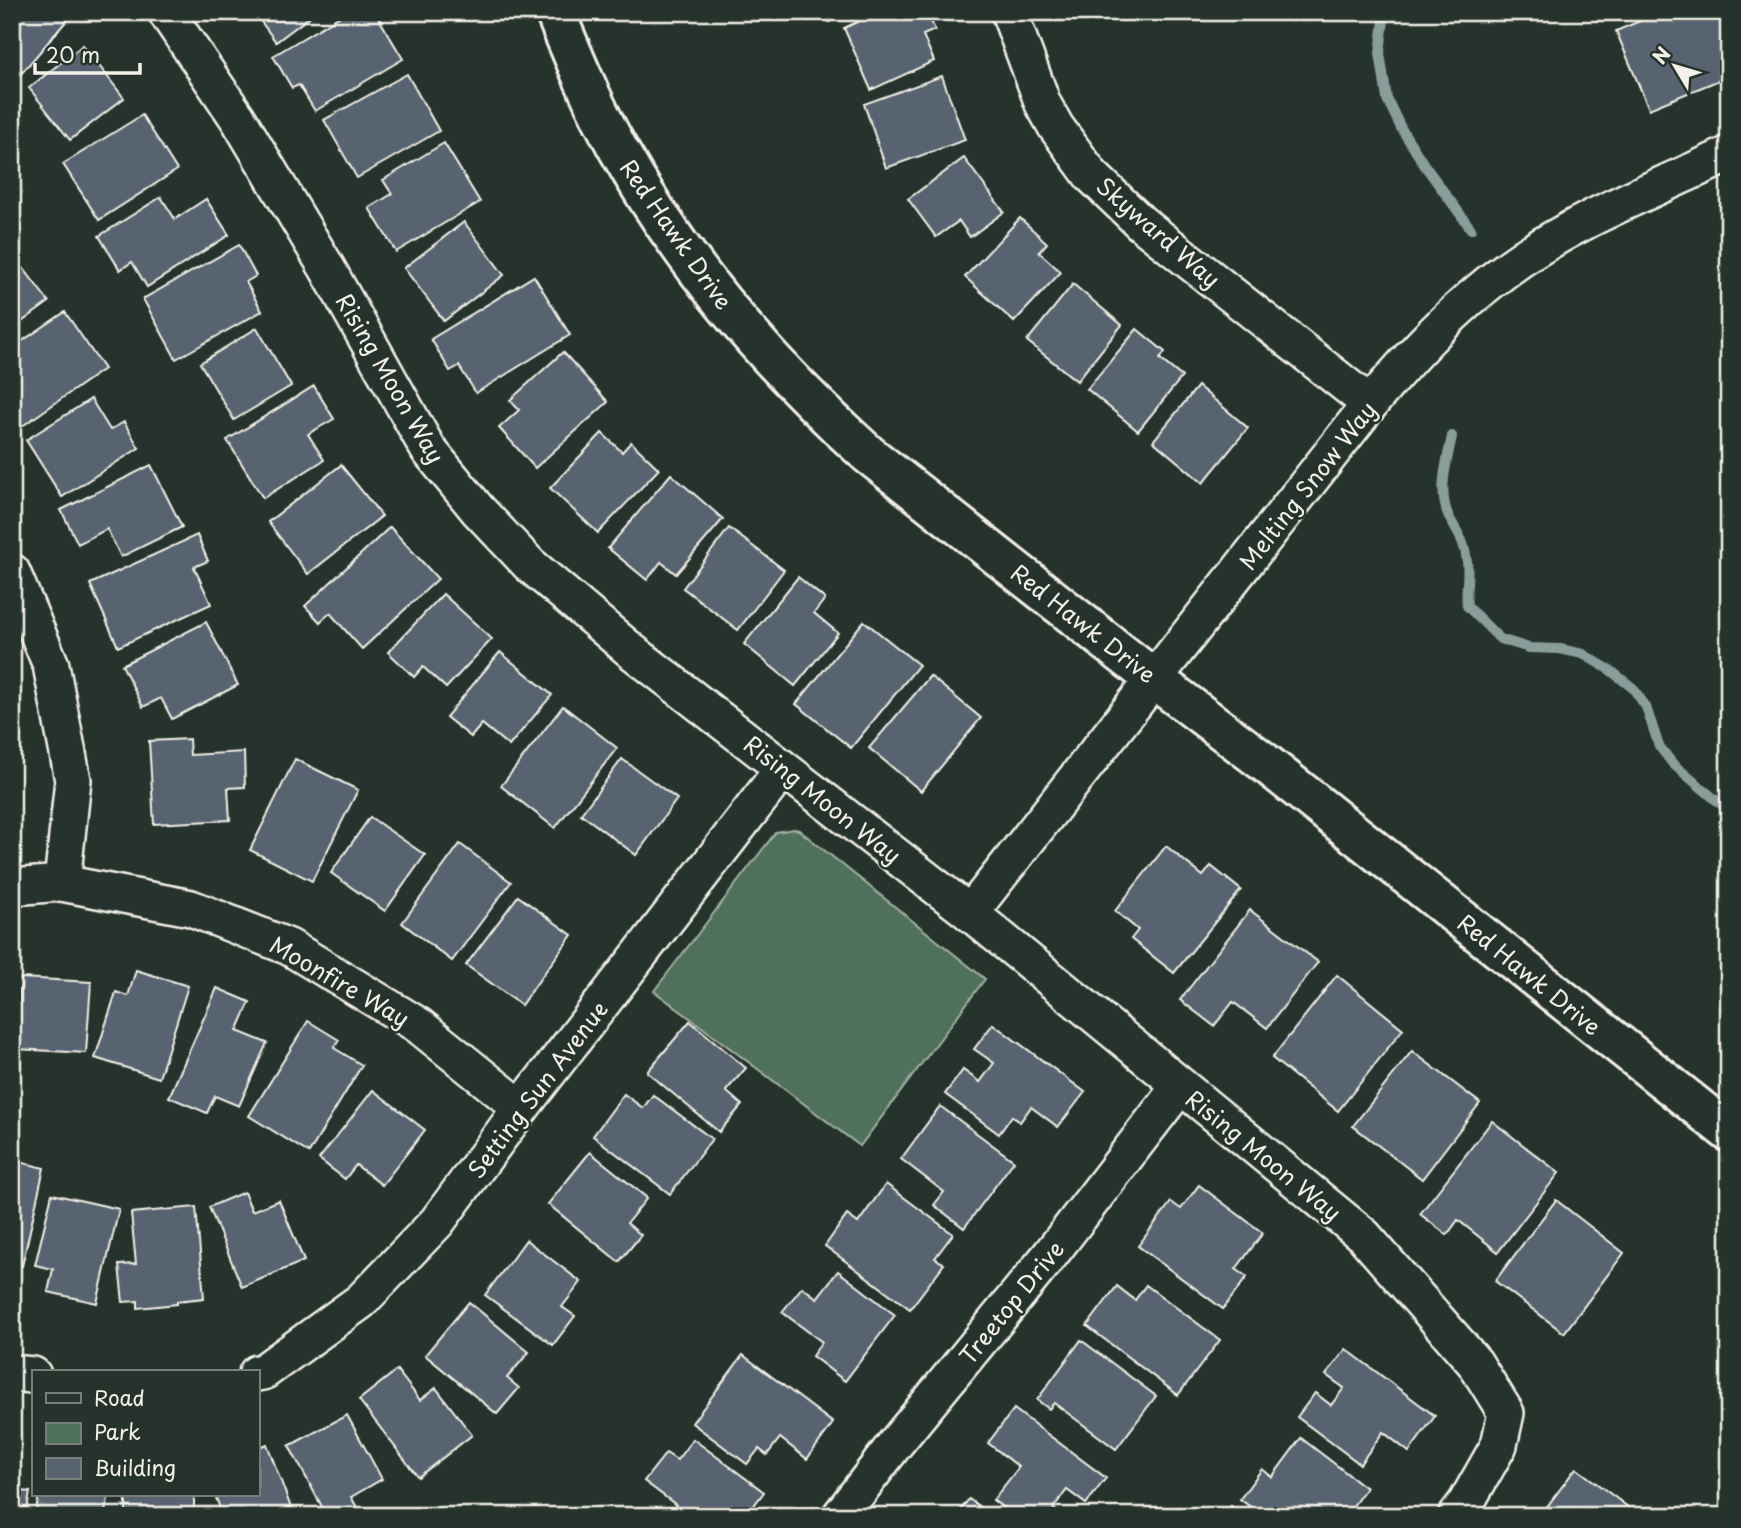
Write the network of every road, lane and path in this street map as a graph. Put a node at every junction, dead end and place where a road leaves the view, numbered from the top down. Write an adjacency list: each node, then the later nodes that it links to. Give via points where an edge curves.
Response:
1 (166, 12): 8 (street, Rising Moon Way, via 239,120 428,449 539,573)
2 (555, 12): 7 (street, Red Hawk Drive, via 616,146 653,206 695,268 779,369 868,454)
3 (1009, 12): 5 (street, Skyward Way, via 1043,104 1091,175 1142,223)
4 (1729, 154): 5 (street, Melting Snow Way, via 1580,225 1507,269 1424,342)
5 (1370, 404): 7 (street, Melting Snow Way)
6 (12, 572): 9 (street, via 51,665 73,780)
7 (1154, 679): 11 (street, Melting Snow Way); 14 (street, Red Hawk Drive)
8 (783, 769): 11 (street, Rising Moon Way); 13 (street, Setting Sun Avenue)
9 (62, 883): 10 (street, Moonfire Way); 13 (street, Moonfire Way, via 191,908 289,947 418,1024)
10 (12, 887)
11 (970, 914): 12 (street, Rising Moon Way)
12 (1180, 1086): 18 (street, Treetop Drive); 19 (street, Rising Moon Way, via 1364,1236 1475,1363 1506,1413 1499,1445)
13 (521, 1108): 15 (street, Setting Sun Avenue, via 436,1222 361,1301)
14 (1729, 1132)
15 (259, 1372)
16 (12, 1373): 17 (street)
17 (32, 1375)
18 (840, 1516)
19 (1455, 1516)

